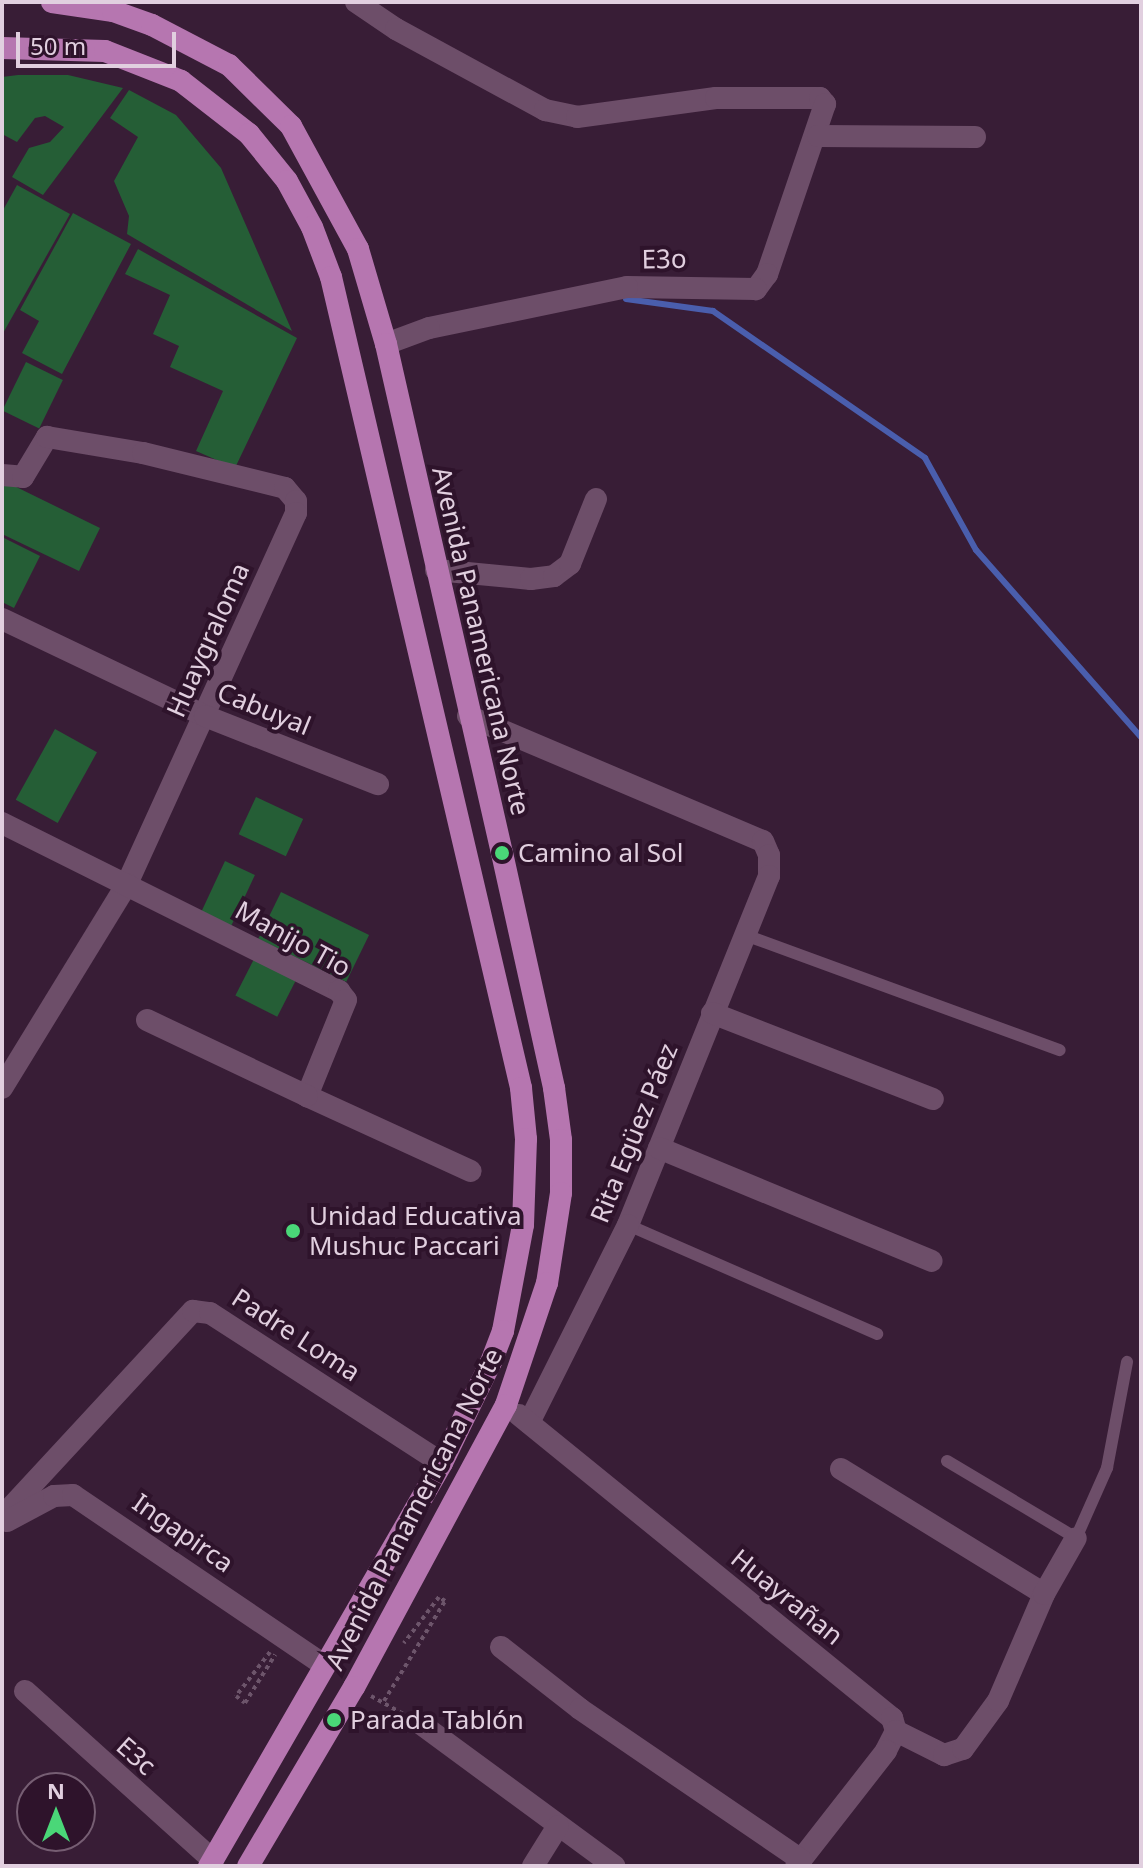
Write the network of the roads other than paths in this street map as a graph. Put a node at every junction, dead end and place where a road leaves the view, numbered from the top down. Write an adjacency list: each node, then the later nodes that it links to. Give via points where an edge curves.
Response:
1 (52, 2): 6 (highway, Avenida Panamericana Norte, via 113,11 204,51 229,65 291,126 358,249)
2 (356, 2): 4 (street, E3o, via 545,110 577,117 703,99 820,98 825,111)
3 (2, 48): 32 (highway, Avenida Panamericana Norte, via 105,51 181,81 249,134 287,181 331,277 521,1088 526,1139 523,1225 503,1331)
4 (818, 136): 5 (street); 6 (street, E3o, via 786,208 767,274 756,289 627,287 429,328)
5 (975, 137)
6 (386, 344): 9 (highway, Avenida Panamericana Norte)
7 (2, 475): 11 (street, Huaygraloma, via 23,477 47,437 143,453 285,488 296,501 296,513)
8 (596, 499): 9 (street, via 570,564 554,576 531,579)
9 (436, 570): 12 (highway, Avenida Panamericana Norte)
10 (2, 619): 11 (street, Cabuyal)
11 (205, 716): 13 (street, Cabuyal); 15 (street, Huaygraloma)
12 (468, 716): 16 (street, Rita Egüez Páez, via 763,841 769,876); 29 (highway, Avenida Panamericana Norte, via 551,1073 561,1140 561,1193 547,1283)
13 (378, 784)
14 (2, 823): 15 (street, Manijo Tio)
15 (127, 884): 20 (street, Huaygraloma); 21 (street, Manijo Tio, via 344,995)
16 (745, 935): 17 (street, Rita Egüez Páez); 19 (lane)
17 (712, 1013): 22 (street); 23 (street, Rita Egüez Páez)
18 (147, 1020): 21 (street)
19 (1060, 1050)
20 (2, 1088)
21 (307, 1096): 24 (street)
22 (933, 1099)
23 (659, 1148): 25 (street, Rita Egüez Páez); 26 (street)
24 (471, 1171)
25 (628, 1225): 27 (lane); 30 (street, Rita Egüez Páez)
26 (932, 1261)
27 (877, 1334)
28 (1127, 1362): 36 (lane, via 1107,1468)
29 (506, 1405): 30 (street, Huayrañan); 46 (highway, Avenida Panamericana Norte, via 354,1687)
30 (529, 1423): 42 (street, Huayrañan, via 892,1718)
31 (947, 1461): 36 (lane)
32 (442, 1463): 34 (street, Padre Loma, via 210,1313 193,1311); 39 (highway, Avenida Panamericana Norte)
33 (841, 1469): 37 (street)
34 (2, 1517)
35 (2, 1524): 39 (street, Ingapirca, via 54,1496 73,1495)
36 (1076, 1538): 37 (street)
37 (1044, 1594): 42 (street, via 998,1701 963,1749 944,1755)
38 (501, 1647): 45 (street)
39 (323, 1664): 44 (highway, Avenida Panamericana Norte)
40 (25, 1691): 44 (street, E3c)
41 (421, 1724): 43 (street)
42 (896, 1731): 45 (street)
43 (558, 1826): 47 (street); 48 (street)
44 (211, 1863)
45 (798, 1863)
46 (248, 1866)
47 (533, 1866)
48 (614, 1866)

